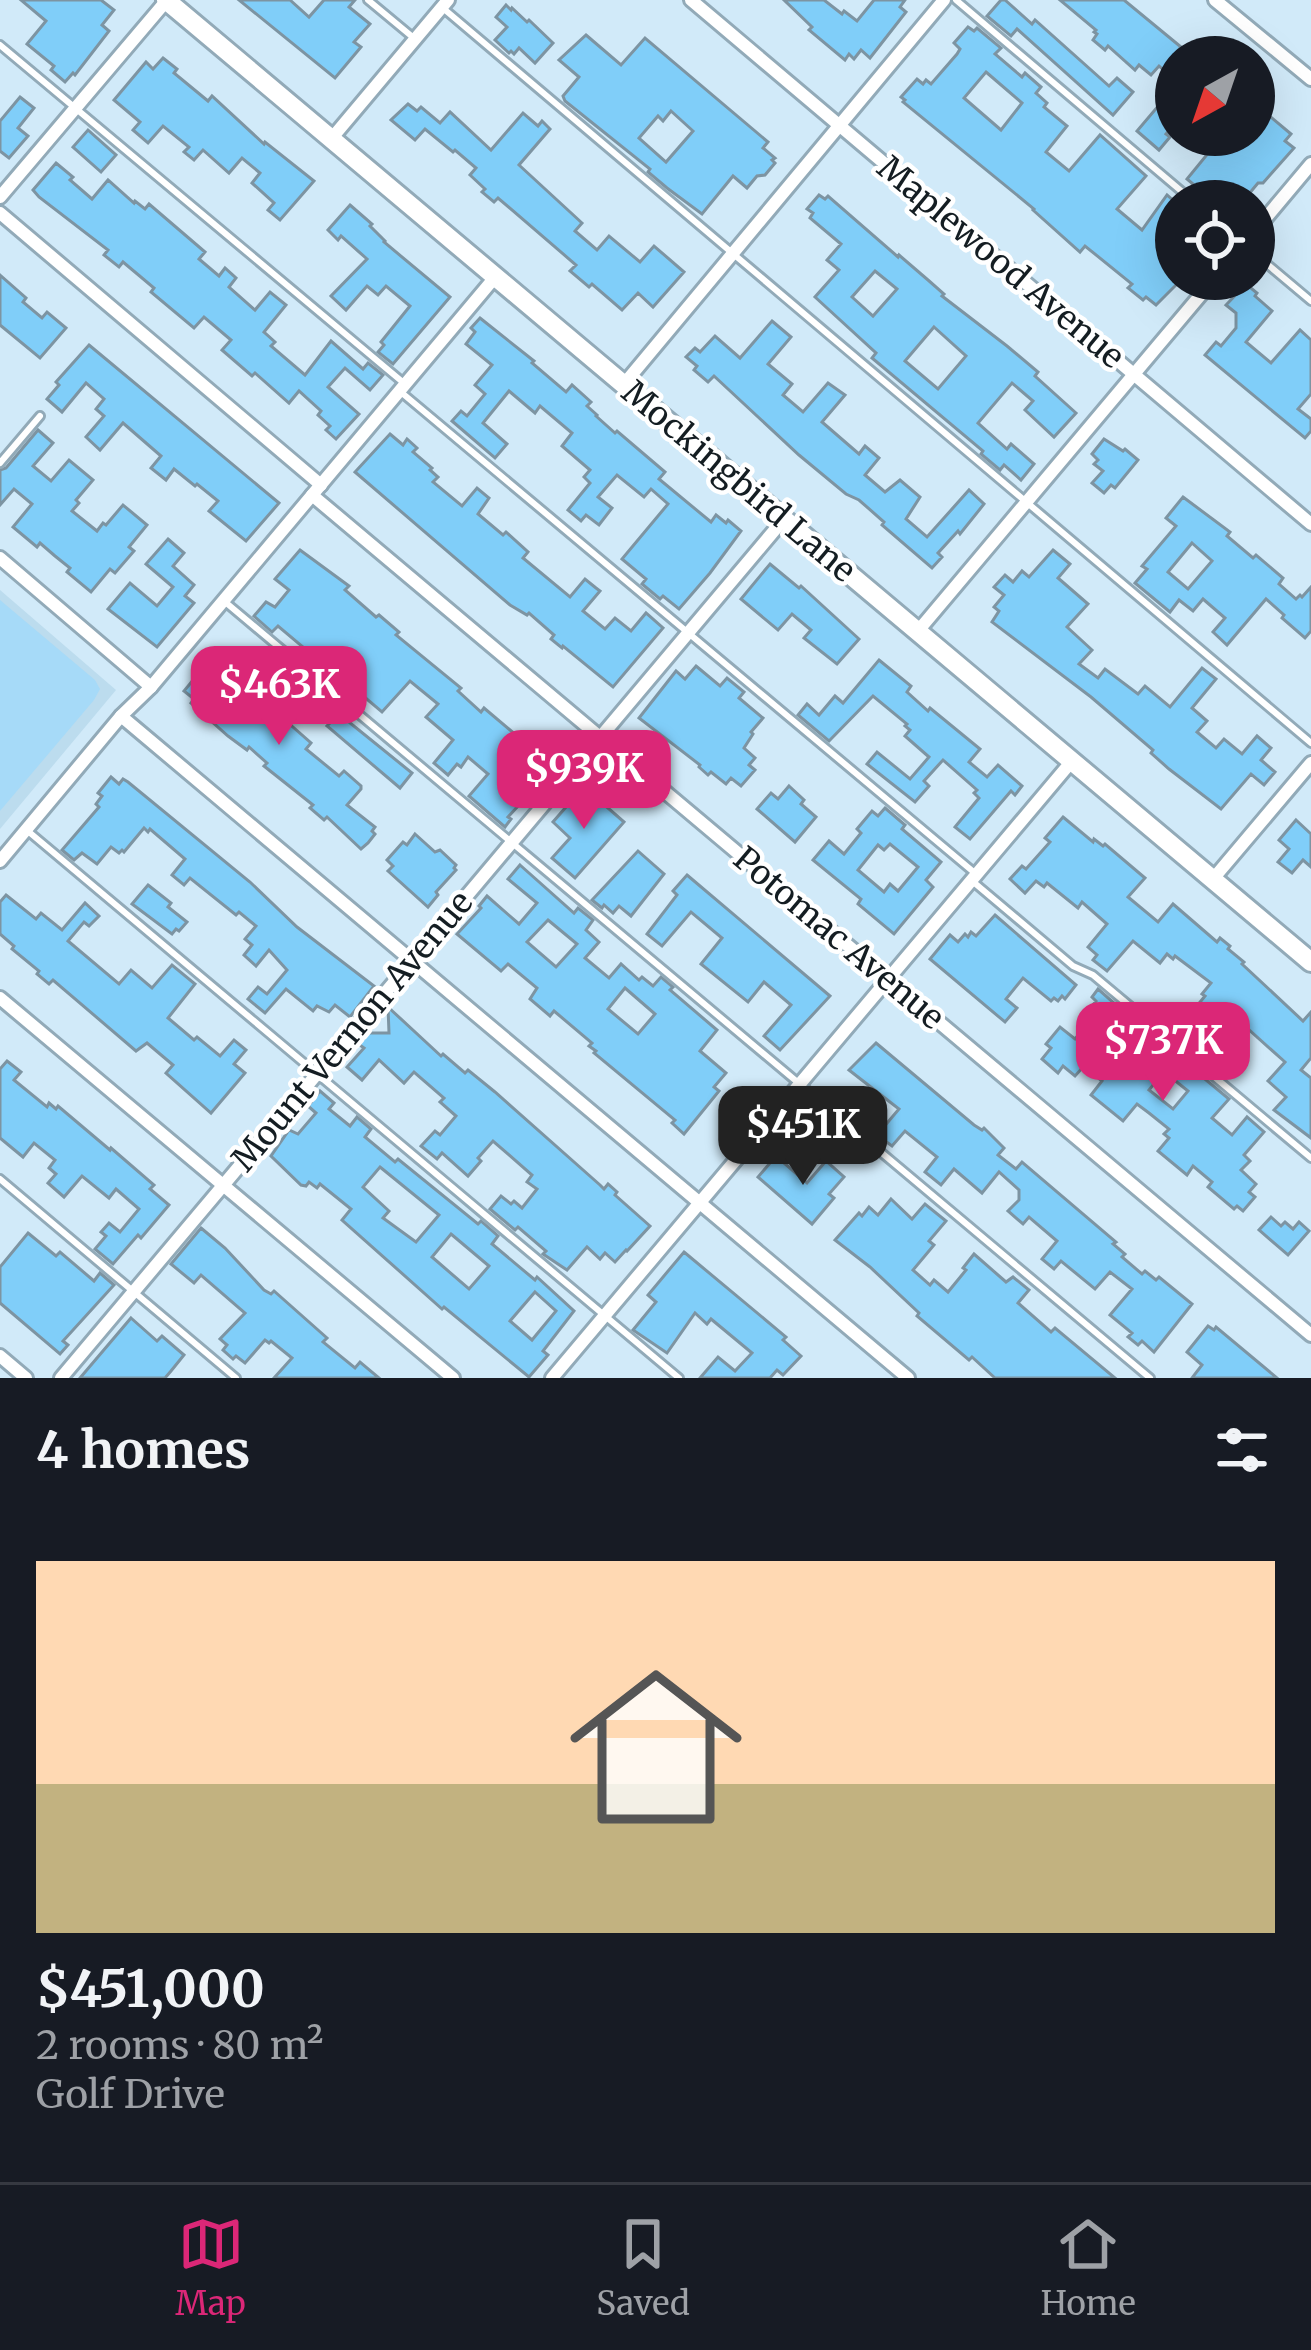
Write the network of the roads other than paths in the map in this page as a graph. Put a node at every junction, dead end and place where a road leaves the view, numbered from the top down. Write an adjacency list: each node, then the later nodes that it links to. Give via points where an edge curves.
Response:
1 (167, 0): 11 (street); 13 (main road, Mockingbird Lane)
2 (368, 0): 8 (lane)
3 (691, 0): 12 (street, Maplewood Avenue)
4 (944, 0): 12 (street)
5 (956, 0): 15 (lane)
6 (1215, 0): 10 (street)
7 (445, 4): 8 (street); 19 (lane)
8 (415, 39): 13 (street)
9 (0, 45): 11 (lane)
10 (1311, 79)
11 (75, 109): 16 (street); 26 (lane)
12 (841, 126): 19 (street); 24 (street, Maplewood Avenue)
13 (332, 138): 21 (main road, Mockingbird Lane)
14 (1311, 164): 17 (street)
15 (1168, 180)
16 (0, 197)
17 (1275, 207)
18 (0, 213): 29 (street, Potomac Avenue)
19 (733, 254): 25 (street); 30 (lane)
20 (1275, 271): 23 (lane)
21 (496, 276): 25 (main road, Mockingbird Lane); 26 (street)
22 (1196, 300): 24 (street)
23 (1311, 301)
24 (1134, 374): 30 (street); 32 (street, Maplewood Avenue)
25 (624, 384): 31 (main road, Mockingbird Lane)
26 (402, 388): 29 (street); 36 (lane)
27 (40, 416): 28 (lane)
28 (0, 463)
29 (316, 490): 34 (street); 39 (street, Potomac Avenue)
30 (1027, 503): 35 (street); 40 (lane)
31 (784, 519): 35 (main road, Mockingbird Lane); 36 (street, Mount Vernon Avenue)
32 (1311, 524)
33 (0, 558): 37 (street)
34 (224, 601): 37 (street); 44 (lane)
35 (918, 631): 41 (main road, Mockingbird Lane)
36 (688, 634): 39 (street, Mount Vernon Avenue); 46 (lane)
37 (151, 687): 38 (street)
38 (121, 716): 43 (street); 48 (street)
39 (601, 737): 44 (street, Mount Vernon Avenue); 50 (street, Potomac Avenue)
40 (1311, 743)
41 (1072, 761): 46 (street); 47 (main road, Mockingbird Lane)
42 (1311, 764): 47 (street)
43 (26, 830): 45 (street); 52 (lane)
44 (512, 842): 48 (street, Mount Vernon Avenue); 53 (lane)
45 (0, 861)
46 (974, 877): 50 (street); 54 (lane)
47 (1213, 879): 49 (main road, Mockingbird Lane)
48 (411, 960): 52 (street, Mount Vernon Avenue); 57 (street)
49 (1311, 962)
50 (887, 979): 53 (street); 60 (street, Potomac Avenue)
51 (0, 998): 56 (street)
52 (316, 1073): 56 (street, Mount Vernon Avenue); 59 (lane)
53 (800, 1084): 57 (street); 69 (lane)
54 (1311, 1158)
55 (0, 1179): 58 (lane)
56 (222, 1185): 58 (street, Mount Vernon Avenue); 65 (street)
57 (700, 1202): 59 (street); 68 (street)
58 (133, 1291): 63 (street, Mount Vernon Avenue); 64 (lane)
59 (605, 1316): 66 (street); 67 (lane)
60 (1311, 1336)
61 (0, 1356): 62 (street)
62 (26, 1378)
63 (61, 1378)
64 (236, 1378)
65 (453, 1378)
66 (552, 1378)
67 (679, 1378)
68 (908, 1378)
69 (1150, 1378)

